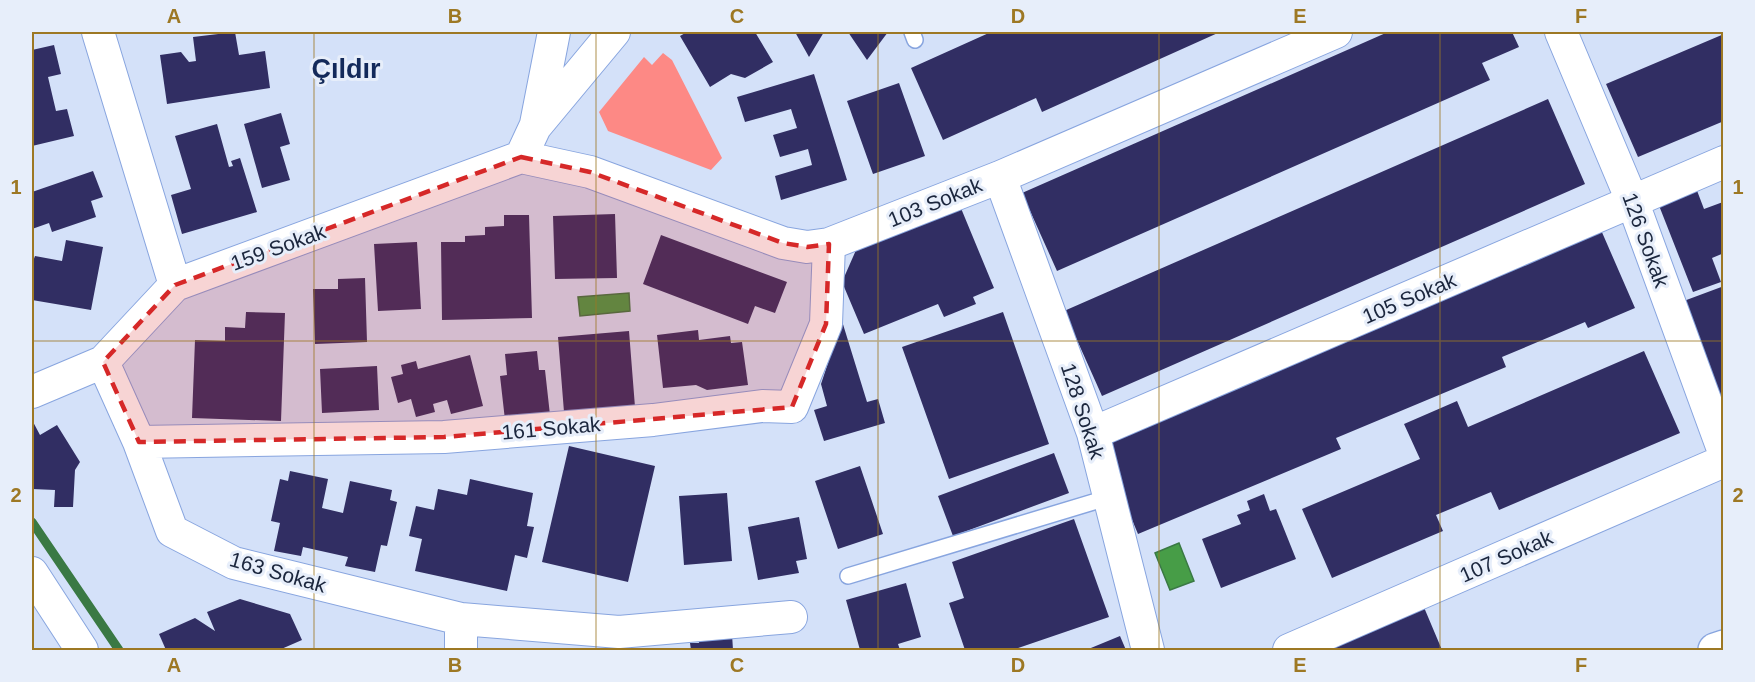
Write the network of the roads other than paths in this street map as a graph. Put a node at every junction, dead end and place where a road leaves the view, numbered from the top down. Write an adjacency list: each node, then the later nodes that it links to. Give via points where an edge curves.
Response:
1 (98, 32): 14 (street)
2 (554, 32): 8 (street)
3 (585, 32): 4 (street)
4 (608, 32)
5 (614, 32): 8 (street)
6 (1336, 32): 11 (street, 103 Sokak)
7 (1561, 32): 12 (street, 126 Sokak)
8 (536, 128): 9 (street)
9 (521, 157): 13 (street, 103 Sokak, via 590,172 783,243 807,247); 14 (street, 159 Sokak)
10 (1724, 162): 12 (street, 105 Sokak)
11 (1000, 177): 13 (street, 103 Sokak); 17 (street, 128 Sokak)
12 (1633, 203): 17 (street, 105 Sokak); 19 (street, 126 Sokak)
13 (829, 244): 18 (street, 161 Sokak, via 826,324 792,407 762,406 653,420 444,437)
14 (175, 285): 15 (street, 159 Sokak)
15 (103, 362): 16 (street, 159 Sokak); 18 (street, 163 Sokak)
16 (32, 392)
17 (1094, 433): 21 (street, 128 Sokak)
18 (139, 442): 25 (street, 163 Sokak, via 172,531 234,562)
19 (1724, 452)
20 (1724, 461): 30 (street, 107 Sokak)
21 (1110, 497): 23 (lane); 29 (street, 128 Sokak)
22 (32, 573): 27 (street)
23 (848, 576)
24 (791, 617): 25 (street, 163 Sokak, via 619,632)
25 (461, 619): 28 (street)
26 (1724, 646): 31 (main road)
27 (82, 651)
28 (461, 651)
29 (1148, 651)
30 (1289, 651)
31 (1715, 651)

